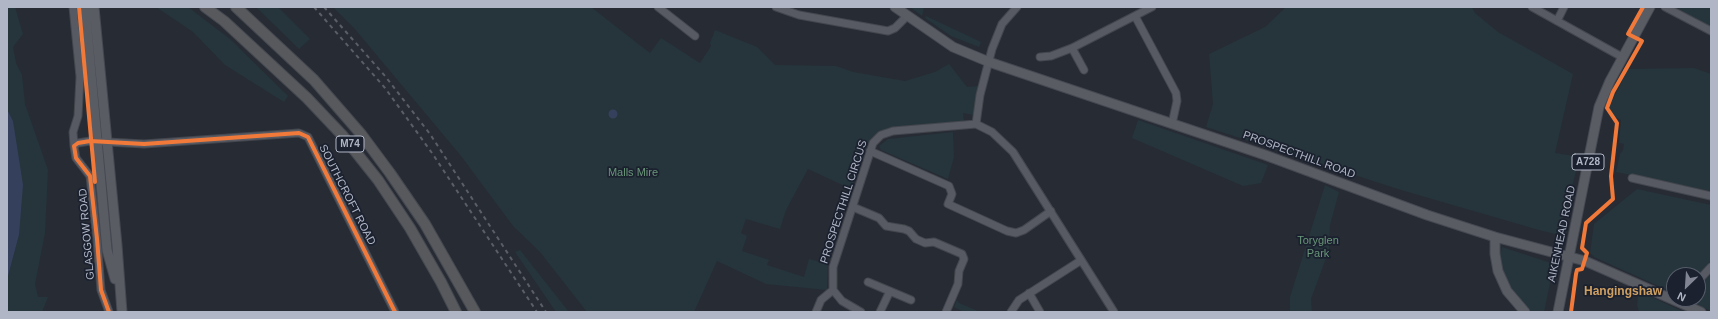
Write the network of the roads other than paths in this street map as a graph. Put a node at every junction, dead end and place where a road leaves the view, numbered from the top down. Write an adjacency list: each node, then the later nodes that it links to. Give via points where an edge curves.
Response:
1 (73, 7): 29 (street, GLASGOW ROAD, via 80,77 78,116 73,132)
2 (85, 7): 27 (main road, GLASGOW ROAD)
3 (94, 7): 28 (main road, GLASGOW ROAD)
4 (205, 7): 48 (highway, M74, via 224,21 307,98 343,136 378,180 410,228)
5 (236, 7): 49 (highway, M74, via 314,80 390,172 425,224)
6 (658, 7): 19 (street)
7 (776, 7): 15 (street, via 800,15 888,31)
8 (895, 7): 15 (main road, PROSPECTHILL ROAD)
9 (1017, 7): 23 (street, via 1002,24)
10 (1152, 7): 16 (street)
11 (1532, 7): 17 (street)
12 (1564, 7): 17 (street)
13 (1650, 7): 22 (main road, AIKENHEAD ROAD / A728)
14 (1665, 7): 18 (street)
15 (907, 16): 23 (main road, PROSPECTHILL ROAD, via 953,47)
16 (1135, 16): 20 (street); 26 (street, via 1176,93 1177,101)
17 (1557, 21): 22 (street)
18 (1711, 31)
19 (695, 36)
20 (1072, 48): 21 (street, via 1051,56); 24 (street)
21 (1040, 57)
22 (1622, 57): 36 (main road, AIKENHEAD ROAD / A728, via 1599,107)
23 (988, 62): 25 (street); 26 (main road, PROSPECTHILL ROAD)
24 (1084, 70)
25 (976, 124): 30 (street, PROSPECTHILL CIRCUS, via 893,131 877,138); 34 (street, via 992,132 1013,152)
26 (1172, 124): 35 (main road, PROSPECTHILL ROAD)
27 (98, 142): 28 (street); 29 (street, via 78,143); 43 (main road, GLASGOW ROAD, via 107,250)
28 (108, 143): 43 (main road, GLASGOW ROAD); 47 (street, SOUTHCROFT ROAD, via 144,144 299,133 308,137)
29 (74, 146): 45 (street, GLASGOW ROAD, via 76,158 90,176 100,290)
30 (870, 151): 33 (street, PROSPECTHILL CIRCUS); 34 (street, via 950,186 952,194 948,204 1007,231 1016,233 1024,230)
31 (1632, 178): 32 (street)
32 (1711, 196)
33 (853, 207): 39 (street, PROSPECTHILL CIRCUS, via 833,267); 53 (street, via 879,218 886,226 909,231 916,239 925,243 934,242 962,254 964,259 959,271 958,284)
34 (1051, 211): 37 (street)
35 (1495, 237): 36 (main road, PROSPECTHILL ROAD); 57 (main road, via 1498,271 1507,291)
36 (1569, 256): 42 (main road, PROSPECTHILL ROAD); 58 (main road, AIKENHEAD ROAD / A728)
37 (1080, 261): 41 (street); 56 (street)
38 (868, 282): 40 (street)
39 (833, 290): 50 (street, via 821,300); 51 (street, via 842,301)
40 (890, 291): 44 (street); 52 (street)
41 (1029, 293): 54 (street, via 1016,303); 55 (street)
42 (1666, 294)
43 (120, 296): 46 (main road, GLASGOW ROAD)
44 (911, 300)
45 (109, 312)
46 (122, 312)
47 (395, 312)
48 (456, 312)
49 (475, 312)
50 (816, 312)
51 (861, 312)
52 (880, 312)
53 (946, 312)
54 (1012, 312)
55 (1040, 312)
56 (1114, 312)
57 (1525, 312)
58 (1558, 312)

